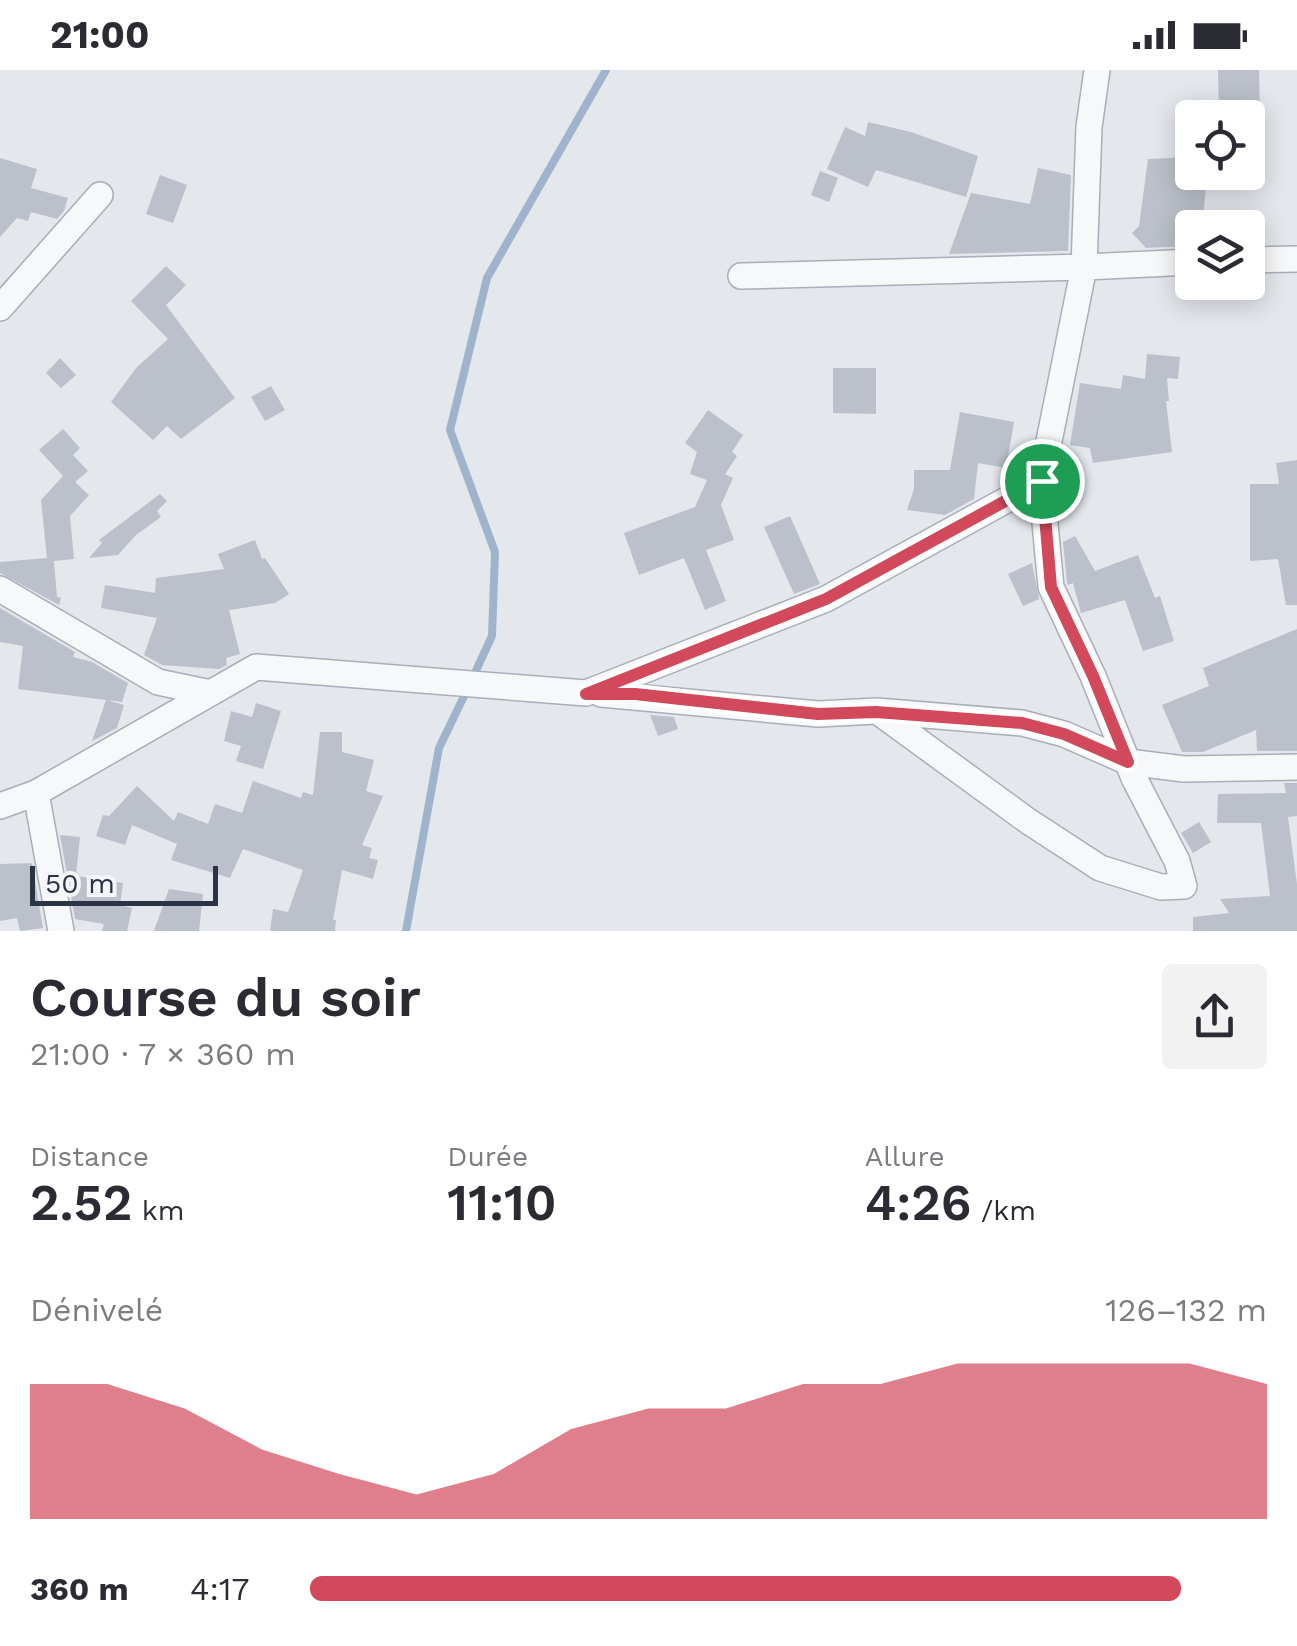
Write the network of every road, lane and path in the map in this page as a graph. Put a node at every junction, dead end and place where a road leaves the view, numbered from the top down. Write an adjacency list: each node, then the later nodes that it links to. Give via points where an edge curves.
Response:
1 (1098, 70): 6 (street)
2 (100, 196): 8 (street)
3 (1297, 259): 4 (street)
4 (1265, 260)
5 (1175, 263): 6 (street)
6 (1084, 268): 7 (street); 9 (street)
7 (742, 276)
8 (0, 308)
9 (1042, 481): 12 (street, via 826,599); 14 (street, via 1051,587)
10 (0, 589): 11 (street, via 158,682)
11 (211, 693): 12 (street, via 256,668); 16 (street)
12 (586, 694): 13 (street, via 818,714)
13 (876, 712): 14 (street, via 1022,723); 14 (street, via 1100,868 1160,887 1184,886)
14 (1128, 762): 15 (street, via 1184,769)
15 (1297, 767)
16 (36, 793): 17 (street); 18 (street)
17 (0, 806)
18 (61, 931)

